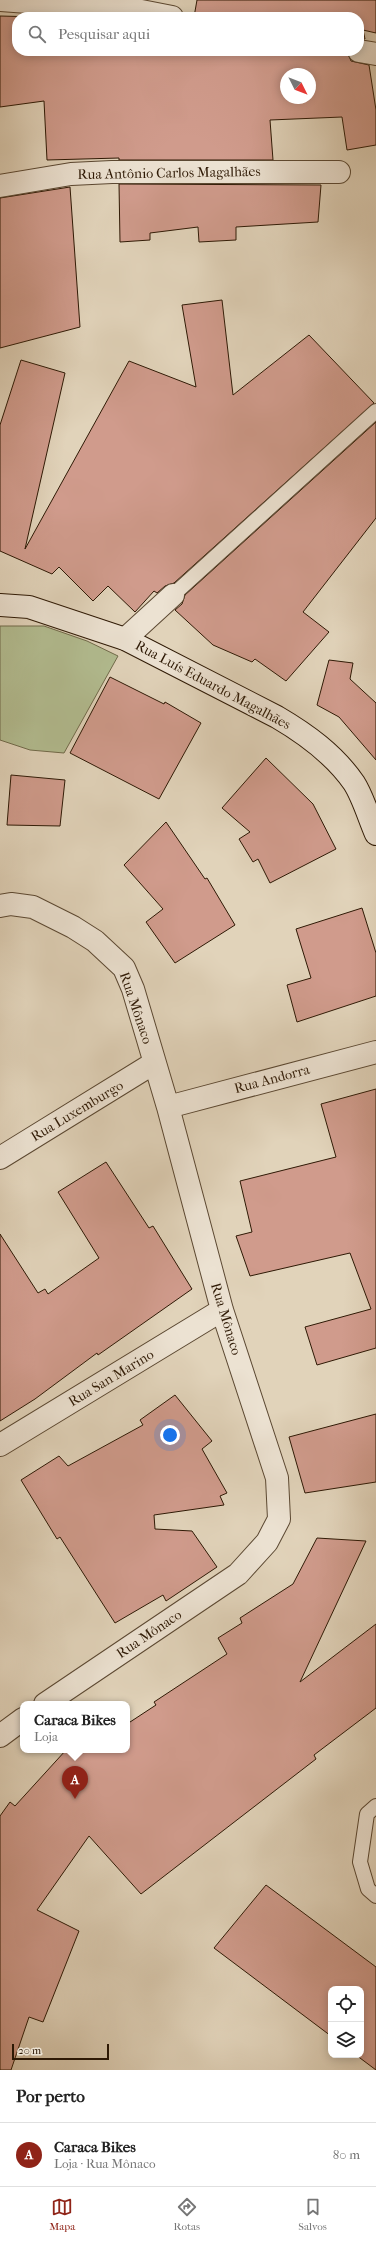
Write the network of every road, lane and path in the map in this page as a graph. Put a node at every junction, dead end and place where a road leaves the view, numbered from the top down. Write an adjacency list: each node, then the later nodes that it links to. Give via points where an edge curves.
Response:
1 (0, 0): 2 (street)
2 (146, 12)
3 (364, 52): 4 (street)
4 (376, 54)
5 (339, 172): 6 (street, Rua Antônio Carlos Magalhães, via 112,172 71,174)
6 (0, 186)
7 (376, 411): 8 (lane)
8 (173, 595): 10 (street)
9 (0, 605): 10 (street, Rua Luís Eduardo Magalhães, via 29,607)
10 (126, 639): 11 (street, Rua Luís Eduardo Magalhães, via 277,717 323,748 354,783)
11 (376, 834)
12 (0, 906): 14 (street, Rua Mônaco, via 11,904 33,907 72,927 109,952 124,968 133,989)
13 (376, 1052): 15 (street, Rua Andorra)
14 (154, 1063): 15 (street, Rua Mônaco); 16 (street, Rua Luxemburgo)
15 (168, 1107): 17 (street, Rua Mônaco)
16 (0, 1158)
17 (222, 1310): 18 (street, Rua San Marino); 19 (street, Rua Mônaco, via 277,1478 279,1519 267,1542 238,1574)
18 (0, 1445)
19 (49, 1701)
20 (20, 1721): 21 (street)
21 (0, 1736)
22 (376, 1806): 23 (lane, via 367,1814 360,1862 368,1889)
23 (376, 1896)

